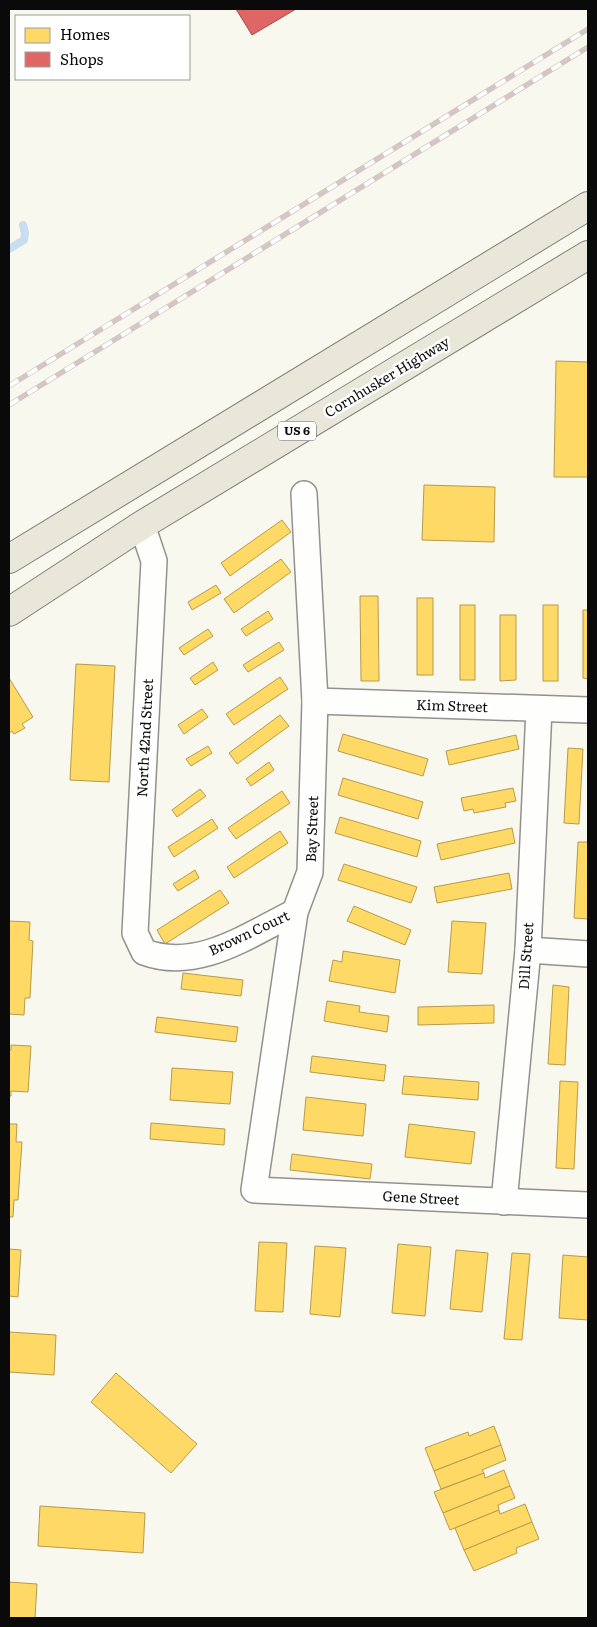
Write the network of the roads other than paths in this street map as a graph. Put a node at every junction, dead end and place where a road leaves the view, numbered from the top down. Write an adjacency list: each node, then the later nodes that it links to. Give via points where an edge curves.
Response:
1 (588, 206): 5 (main road)
2 (588, 255): 4 (main road, Cornhusker Highway / US 6)
3 (304, 494): 7 (street, Bay Street)
4 (142, 525): 6 (main road, Cornhusker Highway / US 6); 12 (street, North 42nd Street, via 154,561 135,915 135,933)
5 (9, 559)
6 (9, 612)
7 (315, 701): 8 (street, Kim Street); 10 (street, Bay Street, via 310,872)
8 (539, 709): 9 (street, Kim Street); 11 (street, Dill Street)
9 (588, 710)
10 (295, 912): 12 (street, Brown Court, via 210,954 178,959); 14 (street, Bay Street)
11 (528, 950): 13 (street); 15 (street, Dill Street)
12 (144, 952)
13 (588, 954)
14 (254, 1190): 15 (street, Gene Street)
15 (504, 1202): 16 (street, Gene Street)
16 (588, 1205)

